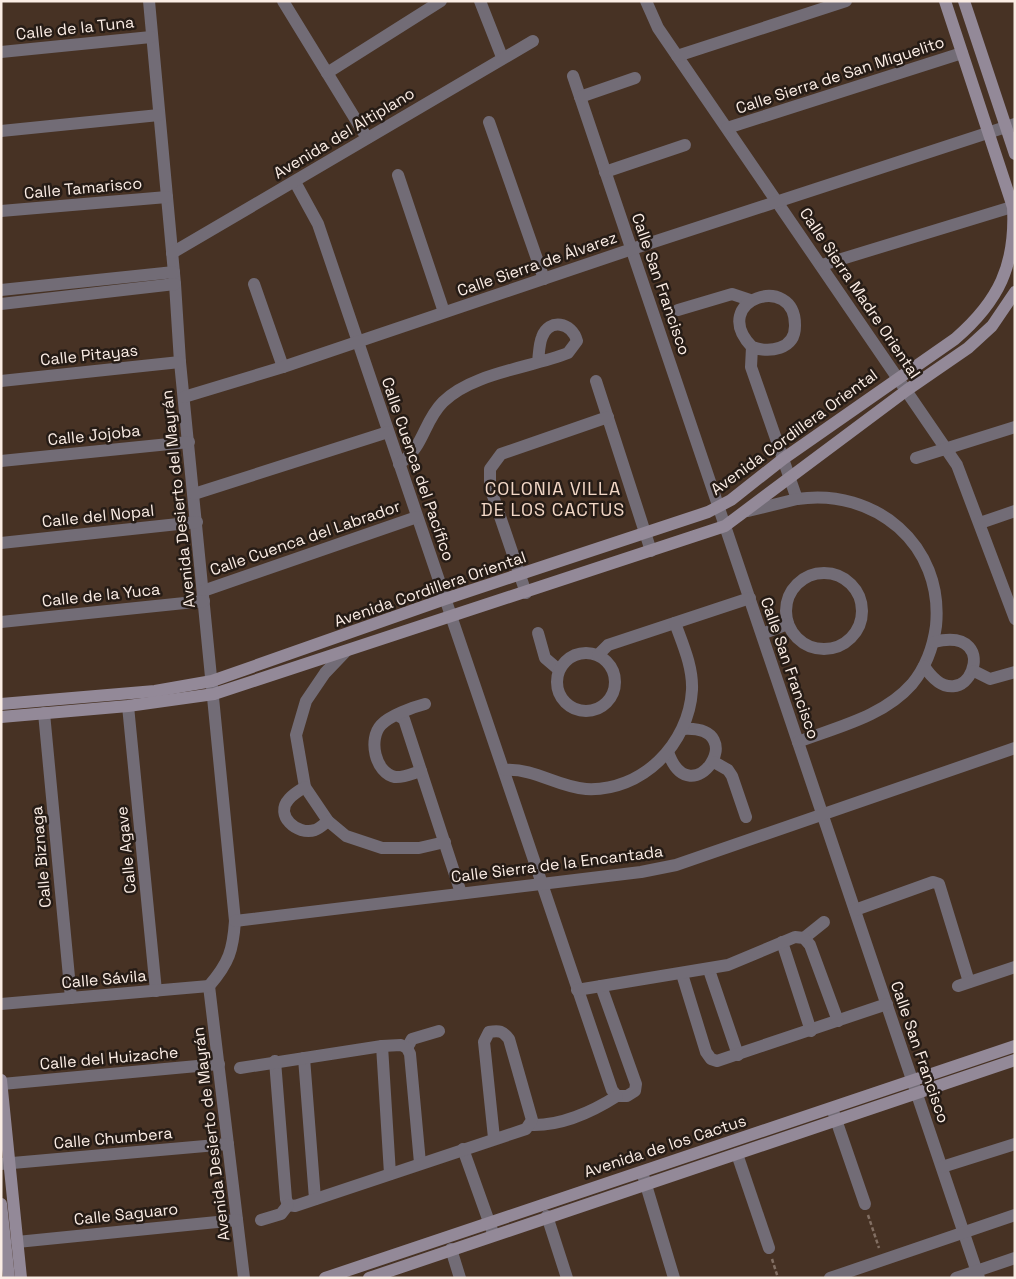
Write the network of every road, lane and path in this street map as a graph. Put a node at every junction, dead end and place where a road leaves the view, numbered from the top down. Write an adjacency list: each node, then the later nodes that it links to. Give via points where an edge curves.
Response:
1 (148, 1): 9 (street, Avenida Desierto del Mayrán)
2 (441, 1): 15 (street)
3 (480, 1): 14 (street)
4 (646, 1): 13 (street, Calle Sierra Madre Oriental, via 658,28)
5 (846, 1): 13 (street)
6 (945, 1): 12 (street, Avenida Cordillera Oriental)
7 (964, 1): 21 (street)
8 (284, 2): 15 (street)
9 (151, 37): 11 (street, Calle de la Tuna); 19 (street, Avenida Desierto del Mayrán)
10 (533, 41): 14 (street, Avenida del Altiplano)
11 (1, 52)
12 (962, 53): 22 (street, Calle Sierra de San Miguelito); 24 (street, Avenida Cordillera Oriental)
13 (677, 56): 22 (street, Calle Sierra Madre Oriental)
14 (502, 57): 25 (street, Avenida del Altiplano)
15 (327, 73): 25 (street)
16 (573, 76): 18 (street, Calle San Francisco)
17 (635, 78): 18 (street)
18 (580, 96): 28 (street, Calle San Francisco)
19 (159, 115): 23 (street); 31 (street, Avenida Desierto del Mayrán)
20 (489, 122): 40 (street)
21 (1010, 126): 24 (street, Calle Sierra de Álvarez); 27 (street)
22 (727, 128): 32 (street, Calle Sierra Madre Oriental)
23 (1, 131)
24 (989, 133): 32 (street, Calle Sierra de Álvarez); 33 (street, Avenida Cordillera Oriental)
25 (367, 138): 30 (street, Avenida del Altiplano)
26 (685, 145): 28 (street)
27 (1015, 154)
28 (605, 172): 36 (street, Calle San Francisco)
29 (398, 176): 47 (street)
30 (295, 182): 37 (street, Avenida del Altiplano); 48 (street, Calle Cuenca del Pacífico, via 318,224)
31 (167, 197): 34 (street, Calle Tamarisco); 37 (street, Avenida Desierto del Mayrán)
32 (778, 201): 36 (street, Calle Sierra de Álvarez); 38 (street, Calle Sierra Madre Oriental)
33 (1014, 206): 35 (street, Avenida Cordillera Oriental); 38 (street)
34 (1, 211)
35 (1014, 221): 53 (street, Avenida Cordillera Oriental, via 1012,254 1003,281 990,303 976,321 955,339)
36 (632, 249): 40 (street, Calle Sierra de Álvarez); 70 (street, Calle San Francisco)
37 (172, 254): 39 (street, Avenida Desierto del Mayrán)
38 (822, 265): 53 (street, Calle Sierra Madre Oriental)
39 (175, 278): 42 (street); 45 (street); 50 (street, Avenida Desierto del Mayrán)
40 (544, 278): 47 (street, Calle Sierra de Álvarez)
41 (254, 284): 52 (street)
42 (1, 290)
43 (1015, 292): 56 (street, Avenida Cordillera Oriental, via 992,326 968,348)
44 (750, 300): 46 (street, via 732,294); 49 (street, via 742,311 739,324 742,337); 49 (street, via 763,295 776,296 788,304 795,315 795,329 789,341 778,350 765,352)
45 (1, 304)
46 (678, 310)
47 (444, 312): 48 (street, Calle Sierra de Álvarez)
48 (357, 342): 52 (street, Calle Sierra de Álvarez); 60 (street, Calle Cuenca del Pacífico)
49 (752, 347): 64 (street, via 751,367)
50 (180, 362): 54 (street, Calle Pitayas); 57 (street, Avenida Desierto del Mayrán)
51 (538, 362): 66 (street, via 458,390 432,416 411,456)
52 (283, 367): 57 (street, Calle Sierra de Álvarez)
53 (898, 377): 56 (street, Calle Sierra Madre Oriental); 64 (street, Avenida Cordillera Oriental)
54 (1, 381)
55 (596, 382): 58 (street)
56 (907, 390): 62 (street, Calle Sierra Madre Oriental); 67 (street, Avenida Cordillera Oriental)
57 (184, 397): 61 (street, Avenida Desierto del Mayrán)
58 (608, 417): 77 (street); 80 (street, via 501,454 490,469 490,487)
59 (1015, 427): 62 (street)
60 (388, 432): 66 (street, Calle Cuenca del Pacífico); 68 (street)
61 (189, 442): 65 (street, Calle Jojoba); 68 (street, Avenida Desierto del Mayrán)
62 (947, 449): 63 (street); 75 (street, Calle Sierra Madre Oriental, via 965,482)
63 (916, 458)
64 (783, 459): 67 (street); 70 (street, Avenida Cordillera Oriental)
65 (1, 461)
66 (399, 464): 73 (street, Calle Cuenca del Pacífico)
67 (790, 479): 69 (street); 71 (street, Avenida Cordillera Oriental)
68 (194, 494): 74 (street, Avenida Desierto del Mayrán)
69 (797, 499): 71 (street); 93 (street, via 836,498 861,504 887,518 909,537 923,556 934,583 938,605)
70 (719, 508): 76 (street, Calle San Francisco); 77 (street, Avenida Cordillera Oriental)
71 (748, 511): 76 (street, Avenida Cordillera Oriental)
72 (1015, 511): 75 (street)
73 (417, 517): 82 (street, Calle Cuenca del Labrador); 85 (street, Calle Cuenca del Pacífico)
74 (197, 522): 78 (street, Calle del Nopal); 82 (street, Avenida Desierto del Mayrán)
75 (980, 523): 83 (street, Calle Sierra Madre Oriental)
76 (725, 526): 79 (street, Avenida Cordillera Oriental); 84 (street, Calle San Francisco)
77 (645, 533): 79 (street); 80 (street, Avenida Cordillera Oriental)
78 (1, 542)
79 (651, 551): 81 (street, Avenida Cordillera Oriental)
80 (520, 574): 81 (street); 85 (street, Avenida Cordillera Oriental)
81 (526, 592): 86 (street, Avenida Cordillera Oriental)
82 (204, 596): 88 (street, Calle de la Yuca); 100 (street, Avenida Desierto del Mayrán)
83 (1011, 597): 87 (street, Calle Sierra Madre Oriental)
84 (750, 598): 89 (street); 92 (street, Calle San Francisco)
85 (446, 599): 86 (street, Calle Cuenca del Pacífico); 100 (street, Avenida Cordillera Oriental)
86 (452, 618): 94 (street, Avenida Cordillera Oriental); 113 (street, Calle Cuenca del Pacífico)
87 (1015, 619)
88 (1, 622)
89 (675, 624): 95 (street, via 608,645); 108 (street, via 688,659 692,689)
90 (788, 624): 90 (street, via 796,637 808,646 838,647 851,639 860,627 864,612 861,597 853,584 840,575 826,572 811,574 798,582 789,595 786,609); 92 (street)
91 (538, 633): 97 (street, via 545,658)
92 (762, 634): 109 (street, Calle San Francisco)
93 (934, 642): 96 (street); 98 (street, via 955,639 965,643 973,656)
94 (346, 651): 101 (street, Avenida Cordillera Oriental); 115 (street, via 325,672 306,701 298,726 296,735)
95 (598, 655): 97 (street, via 576,654); 97 (street, via 607,662 615,683 606,703 596,709 585,711 564,701 558,692)
96 (924, 666): 98 (street, via 940,684 950,687 960,685); 109 (street, via 896,700 873,714)
97 (559, 670)
98 (974, 670): 99 (street, via 990,679)
99 (1015, 672)
100 (212, 681): 101 (street, Avenida Desierto del Mayrán); 102 (street, Avenida Cordillera Oriental, via 155,691)
101 (214, 694): 104 (street, Avenida Cordillera Oriental); 123 (street, Avenida Desierto del Mayrán)
102 (1, 704)
103 (425, 704): 106 (street, via 410,708)
104 (128, 706): 105 (street, Avenida Cordillera Oriental); 133 (street, Calle Agave)
105 (44, 713): 107 (street, Avenida Cordillera Oriental); 134 (street, Calle Biznaga)
106 (399, 716): 114 (street, via 404,719); 114 (street, via 380,726 374,736 379,765 395,777)
107 (1, 717)
108 (682, 729): 111 (street); 112 (street, via 695,728 706,732 716,751)
109 (798, 742): 116 (street, Calle San Francisco)
110 (1015, 748): 116 (street, Calle Sierra de la Encantada)
111 (668, 752): 112 (street, via 678,770 688,775 698,775); 113 (street, via 656,766 636,778 588,789 561,786 520,769)
112 (714, 762): 117 (street, via 732,776)
113 (505, 770): 120 (street, Calle Cuenca del Pacífico)
114 (421, 771): 119 (street)
115 (305, 787): 118 (street); 118 (street, via 288,799 285,817 294,829 304,832 316,830)
116 (823, 814): 120 (street, Calle Sierra de la Encantada, via 676,865); 122 (street, Calle San Francisco)
117 (746, 818)
118 (328, 821): 119 (street, via 346,836 382,848 420,848)
119 (445, 842): 121 (street)
120 (540, 883): 121 (street, Calle Sierra de la Encantada); 132 (street, Calle Cuenca del Pacífico)
121 (461, 893): 123 (street, Calle Sierra de la Encantada)
122 (855, 910): 127 (street, via 932,882 939,884 964,984); 136 (street, Calle San Francisco)
123 (235, 921): 130 (street, Avenida Desierto del Mayrán, via 228,962)
124 (824, 922): 125 (street)
125 (804, 938): 126 (street, via 795,937); 137 (street, via 810,945)
126 (782, 942): 128 (street, via 743,960); 139 (street)
127 (1015, 967)
128 (709, 970): 129 (street); 143 (street)
129 (682, 974): 131 (street); 143 (street, via 706,1052 717,1061)
130 (209, 986): 133 (street, Calle Sávila); 147 (street, Avenida Desierto de Mayrán)
131 (601, 986): 132 (street); 153 (street, via 636,1084 635,1091)
132 (577, 990): 153 (street, Calle Cuenca del Pacífico, via 612,1090)
133 (156, 991): 134 (street, Calle Sávila)
134 (71, 998): 135 (street, Calle Sávila)
135 (1, 1004)
136 (887, 1004): 137 (street); 150 (street, Calle San Francisco)
137 (838, 1021): 139 (street)
138 (439, 1031): 142 (street, via 412,1039)
139 (811, 1031): 143 (street)
140 (382, 1046): 142 (street, via 402,1045); 144 (street); 166 (street)
141 (1015, 1046): 150 (street, Avenida de los Cactus)
142 (407, 1048): 162 (street)
143 (738, 1056)
144 (304, 1058): 146 (street); 168 (street)
145 (1015, 1060): 152 (street, Avenida de los Cactus)
146 (276, 1061): 148 (street); 171 (street)
147 (219, 1064): 151 (street, Calle del Huizache); 158 (street, Avenida Desierto de Mayrán)
148 (240, 1068)
149 (1, 1080): 151 (street)
150 (913, 1080): 152 (street, Calle San Francisco); 154 (street, Avenida de los Cactus)
151 (2, 1084): 163 (street)
152 (917, 1093): 155 (street, Avenida de los Cactus); 164 (street, Calle San Francisco)
153 (617, 1096): 156 (street, via 602,1106 549,1126)
154 (833, 1108): 155 (street); 165 (street, Avenida de los Cactus)
155 (837, 1121): 161 (street, Avenida de los Cactus); 170 (street)
156 (530, 1125): 157 (street); 157 (street, via 532,1120 509,1039 498,1030 488,1032 484,1042)
157 (494, 1138): 160 (street)
158 (228, 1144): 163 (street, Calle Chumbera); 174 (street, Avenida Desierto de Mayrán)
159 (1015, 1144): 164 (street)
160 (463, 1149): 162 (street); 176 (street)
161 (737, 1154): 167 (street, Avenida de los Cactus); 180 (street)
162 (420, 1163): 166 (street)
163 (5, 1164): 179 (street)
164 (942, 1167): 177 (street, Calle San Francisco)
165 (643, 1171): 167 (street); 176 (street, Avenida de los Cactus)
166 (390, 1174): 168 (street)
167 (644, 1184): 173 (street, Avenida de los Cactus); 192 (street)
168 (315, 1199): 171 (street)
169 (1, 1204): 185 (street)
170 (865, 1204): 183 (path)
171 (288, 1205): 175 (street, via 281,1214)
172 (1015, 1215): 177 (street)
173 (547, 1216): 178 (street, Avenida de los Cactus); 191 (street)
174 (237, 1220): 179 (street, Calle Saguaro); 187 (street, Avenida Desierto de Mayrán)
175 (261, 1220)
176 (489, 1221): 178 (street); 188 (street, Avenida de los Cactus)
177 (964, 1232): 183 (street); 184 (street, Calle San Francisco)
178 (494, 1235): 181 (street, Avenida de los Cactus)
179 (17, 1242): 186 (street)
180 (768, 1248): 193 (path)
181 (451, 1249): 189 (street, Avenida de los Cactus); 190 (street)
182 (1015, 1258): 184 (street)
183 (883, 1260): 194 (street)
184 (978, 1274): 195 (street)
185 (8, 1278)
186 (21, 1278)
187 (244, 1278)
188 (325, 1278)
189 (369, 1278)
190 (460, 1278)
191 (567, 1278)
192 (674, 1278)
193 (778, 1278)
194 (830, 1278)
195 (956, 1278)

